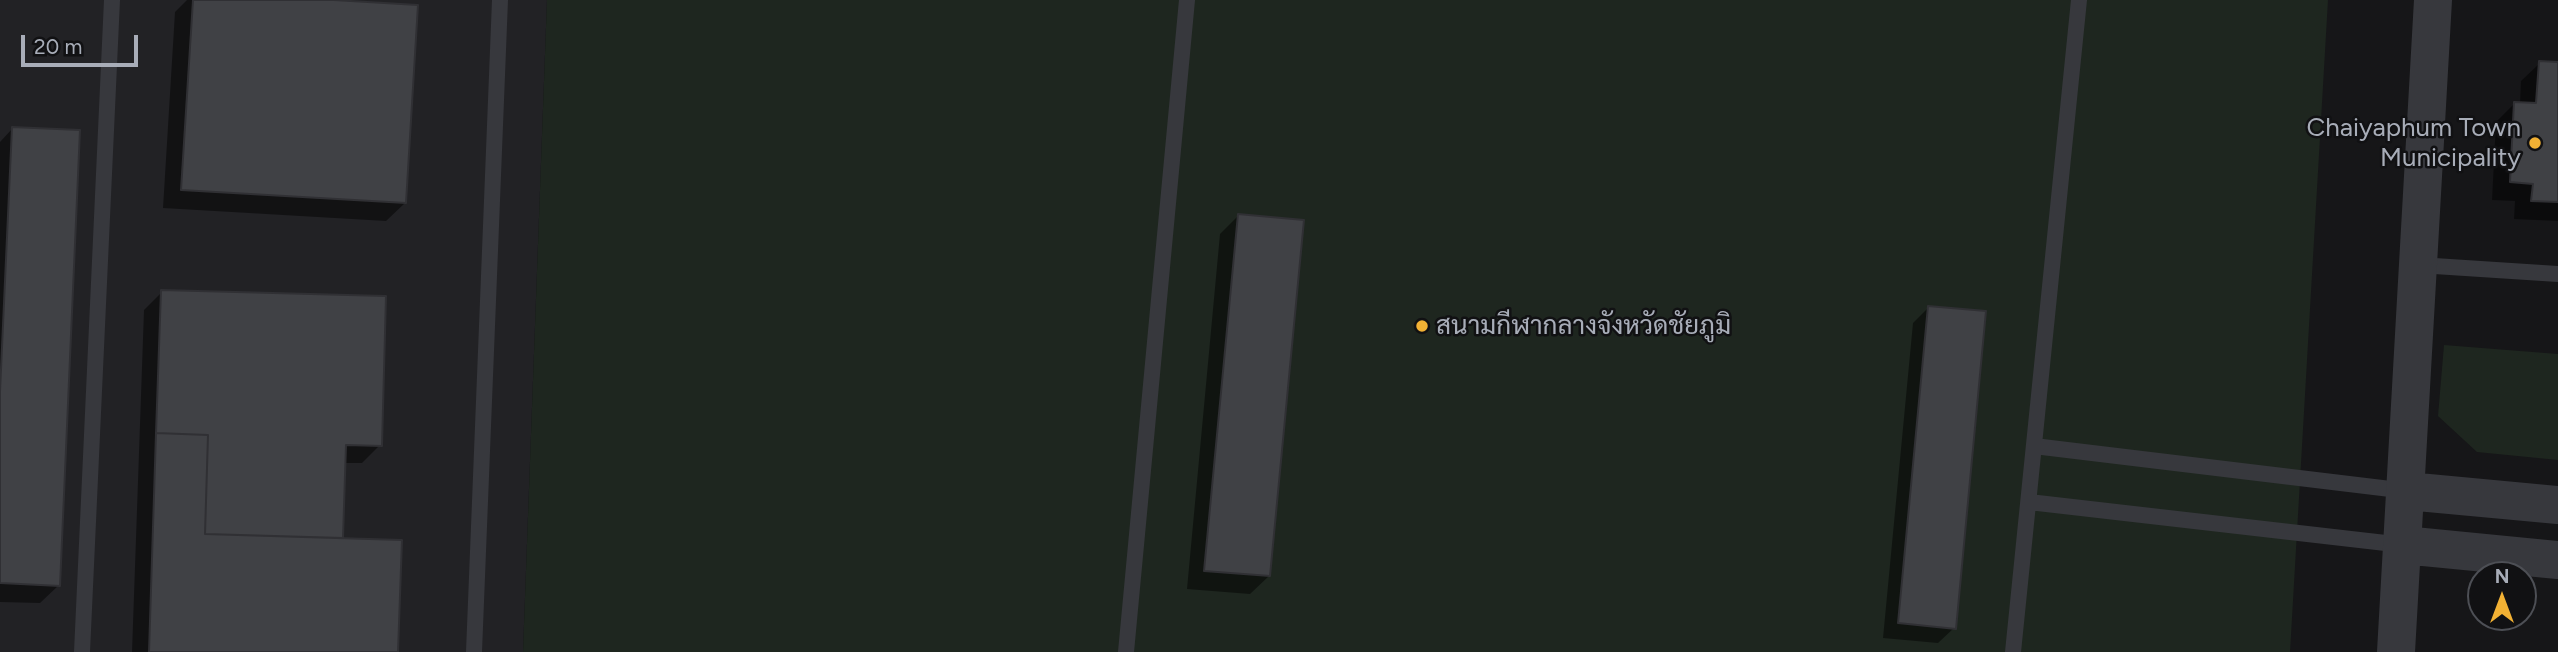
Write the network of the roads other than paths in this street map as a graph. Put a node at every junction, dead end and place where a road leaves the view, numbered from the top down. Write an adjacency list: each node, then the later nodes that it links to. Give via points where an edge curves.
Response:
1 (112, 0): 14 (lane)
2 (500, 0): 15 (lane)
3 (1187, 0): 16 (lane)
4 (2079, 0): 8 (lane)
5 (2433, 0): 6 (street)
6 (2419, 265): 7 (lane); 9 (street)
7 (2558, 274)
8 (2034, 446): 9 (lane); 10 (lane)
9 (2407, 491): 11 (street); 12 (street)
10 (2029, 502): 12 (lane); 17 (lane)
11 (2558, 505)
12 (2403, 545): 13 (street); 18 (street)
13 (2558, 560)
14 (82, 652)
15 (474, 652)
16 (1126, 652)
17 (2014, 652)
18 (2396, 652)

